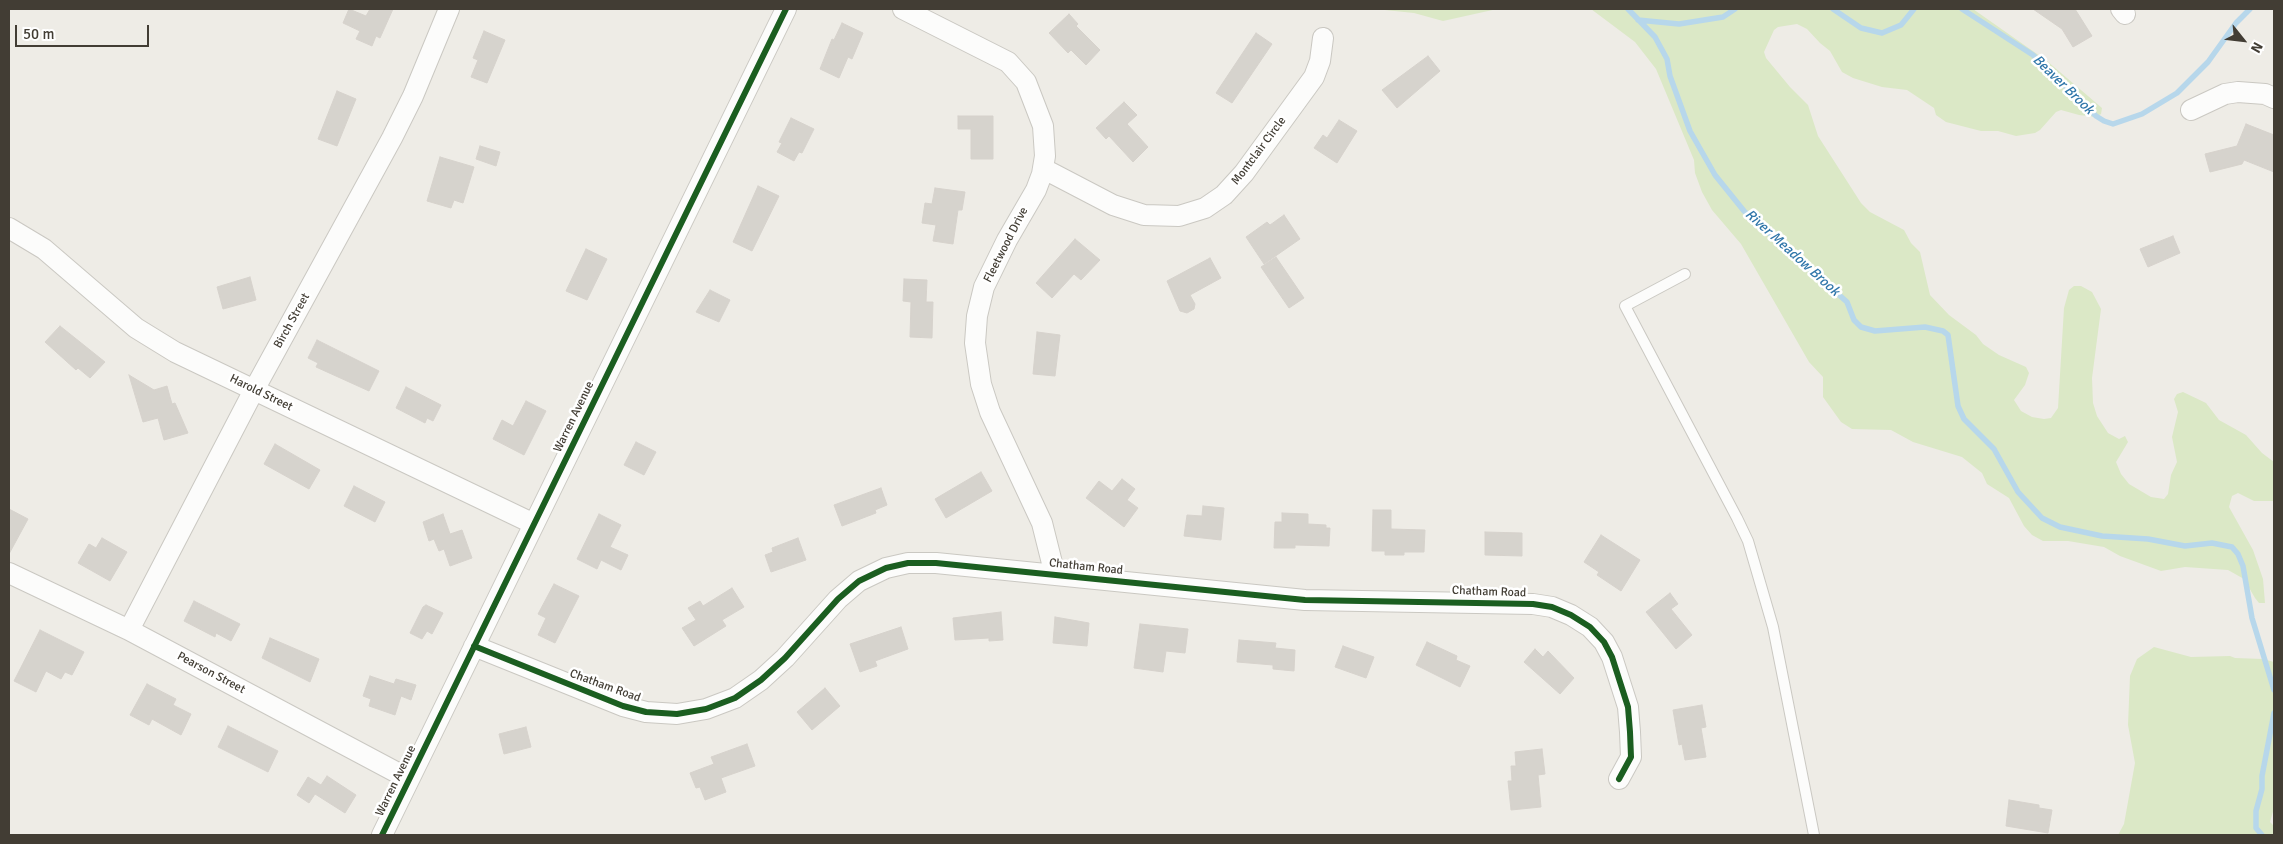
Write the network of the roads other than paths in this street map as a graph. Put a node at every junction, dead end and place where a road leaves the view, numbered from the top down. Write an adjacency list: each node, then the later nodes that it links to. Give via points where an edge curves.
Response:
1 (449, 9): 10 (street, Birch Street, via 392,138)
2 (786, 9): 11 (street, Warren Avenue)
3 (903, 9): 7 (street, Fleetwood Drive, via 1008,62 1020,74 1031,92 1043,126)
4 (1323, 38): 7 (street, Montclair Circle, via 1314,76 1244,173 1224,195 1205,208 1170,217 1139,214 1113,205)
5 (2274, 98): 6 (street, via 2238,92 2225,94)
6 (2191, 110)
7 (1044, 169): 13 (street, Fleetwood Drive, via 987,281 977,316 975,343 981,384 990,412 1042,523)
8 (9, 228): 10 (street, Harold Street, via 50,254 141,332)
9 (1685, 274): 19 (lane, via 1626,306 1748,541 1773,627)
10 (254, 390): 11 (street, Harold Street); 14 (street, Birch Street)
11 (534, 524): 15 (street, Warren Avenue)
12 (9, 573): 14 (street, Pearson Street)
13 (1055, 575): 15 (street, Chatham Road, via 936,563 908,563 886,568 859,581 838,599 785,658 742,693 706,709 677,714 622,706); 17 (street, Chatham Road, via 1305,600 1552,607 1590,627 1612,657 1628,707 1630,732 1631,757)
14 (130, 630): 16 (street, Pearson Street)
15 (474, 646): 16 (street, Warren Avenue)
16 (409, 779): 18 (street, Warren Avenue)
17 (1618, 779)
18 (382, 835)
19 (1814, 835)

